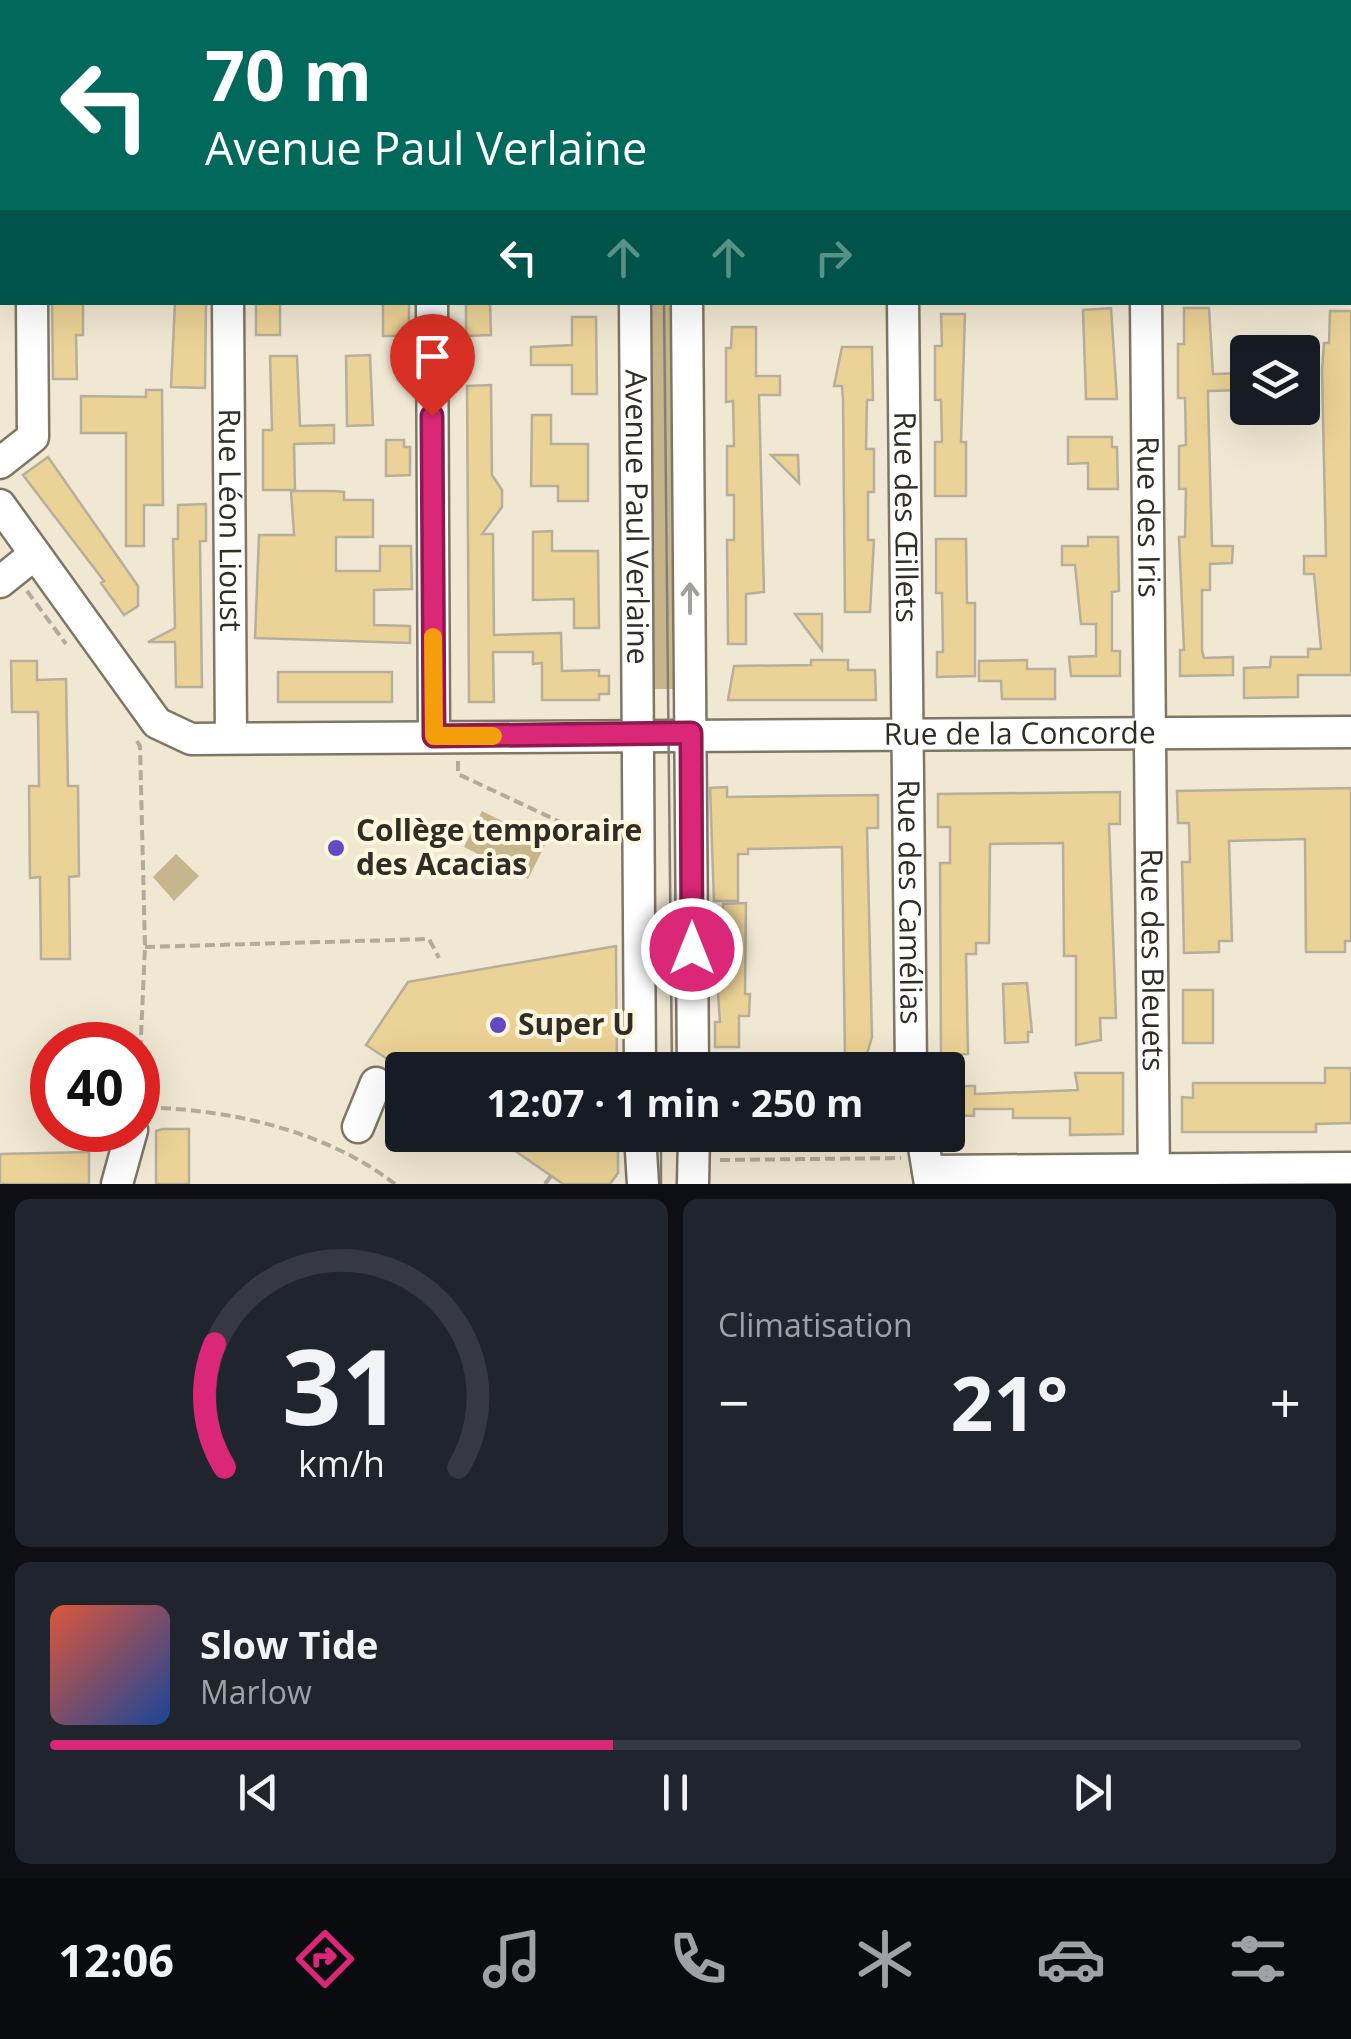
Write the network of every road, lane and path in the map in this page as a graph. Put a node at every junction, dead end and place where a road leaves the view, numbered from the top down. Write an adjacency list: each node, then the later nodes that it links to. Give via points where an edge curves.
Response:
1 (32, 305): 8 (street, via 33,438)
2 (228, 305): 19 (street, Rue Léon Lioust)
3 (432, 305): 18 (street)
4 (635, 305): 15 (street, Avenue Paul Verlaine)
5 (688, 305): 16 (street, Avenue Paul Verlaine, one-way to 5)
6 (903, 305): 17 (street, Rue des Œillets)
7 (1146, 305): 13 (street, Rue des Iris)
8 (0, 463)
9 (0, 505): 10 (street)
10 (16, 569): 11 (path); 12 (street)
11 (71, 651)
12 (143, 726): 19 (street, via 191,740); 21 (path)
13 (1150, 732): 14 (street, Rue de la Concorde); 17 (street, Rue de la Concorde); 36 (street, Rue des Bleuets)
14 (1351, 732)
15 (638, 733): 16 (street); 18 (street); 20 (street, Avenue Paul Verlaine)
16 (691, 733): 17 (street, Rue de la Concorde); 25 (street, Avenue Paul Verlaine)
17 (906, 733): 26 (street, Rue des Camélias)
18 (446, 736): 19 (street); 20 (path, via 458,774 590,836)
19 (231, 738)
20 (639, 835): 24 (street, Avenue Paul Verlaine)
21 (145, 947): 22 (path, via 429,939); 23 (path)
22 (440, 958)
23 (142, 1022)
24 (640, 1052)
25 (693, 1052)
26 (911, 1052)
27 (376, 1083): 29 (street)
28 (160, 1108): 38 (path, via 268,1124 332,1146)
29 (358, 1127)
30 (126, 1152): 37 (street)
31 (641, 1152): 40 (street)
32 (694, 1160): 33 (path)
33 (926, 1162): 36 (street)
34 (1351, 1168): 36 (street)
35 (551, 1176): 39 (path)
36 (1154, 1177)
37 (117, 1184)
38 (395, 1184)
39 (545, 1184)
40 (643, 1184)

